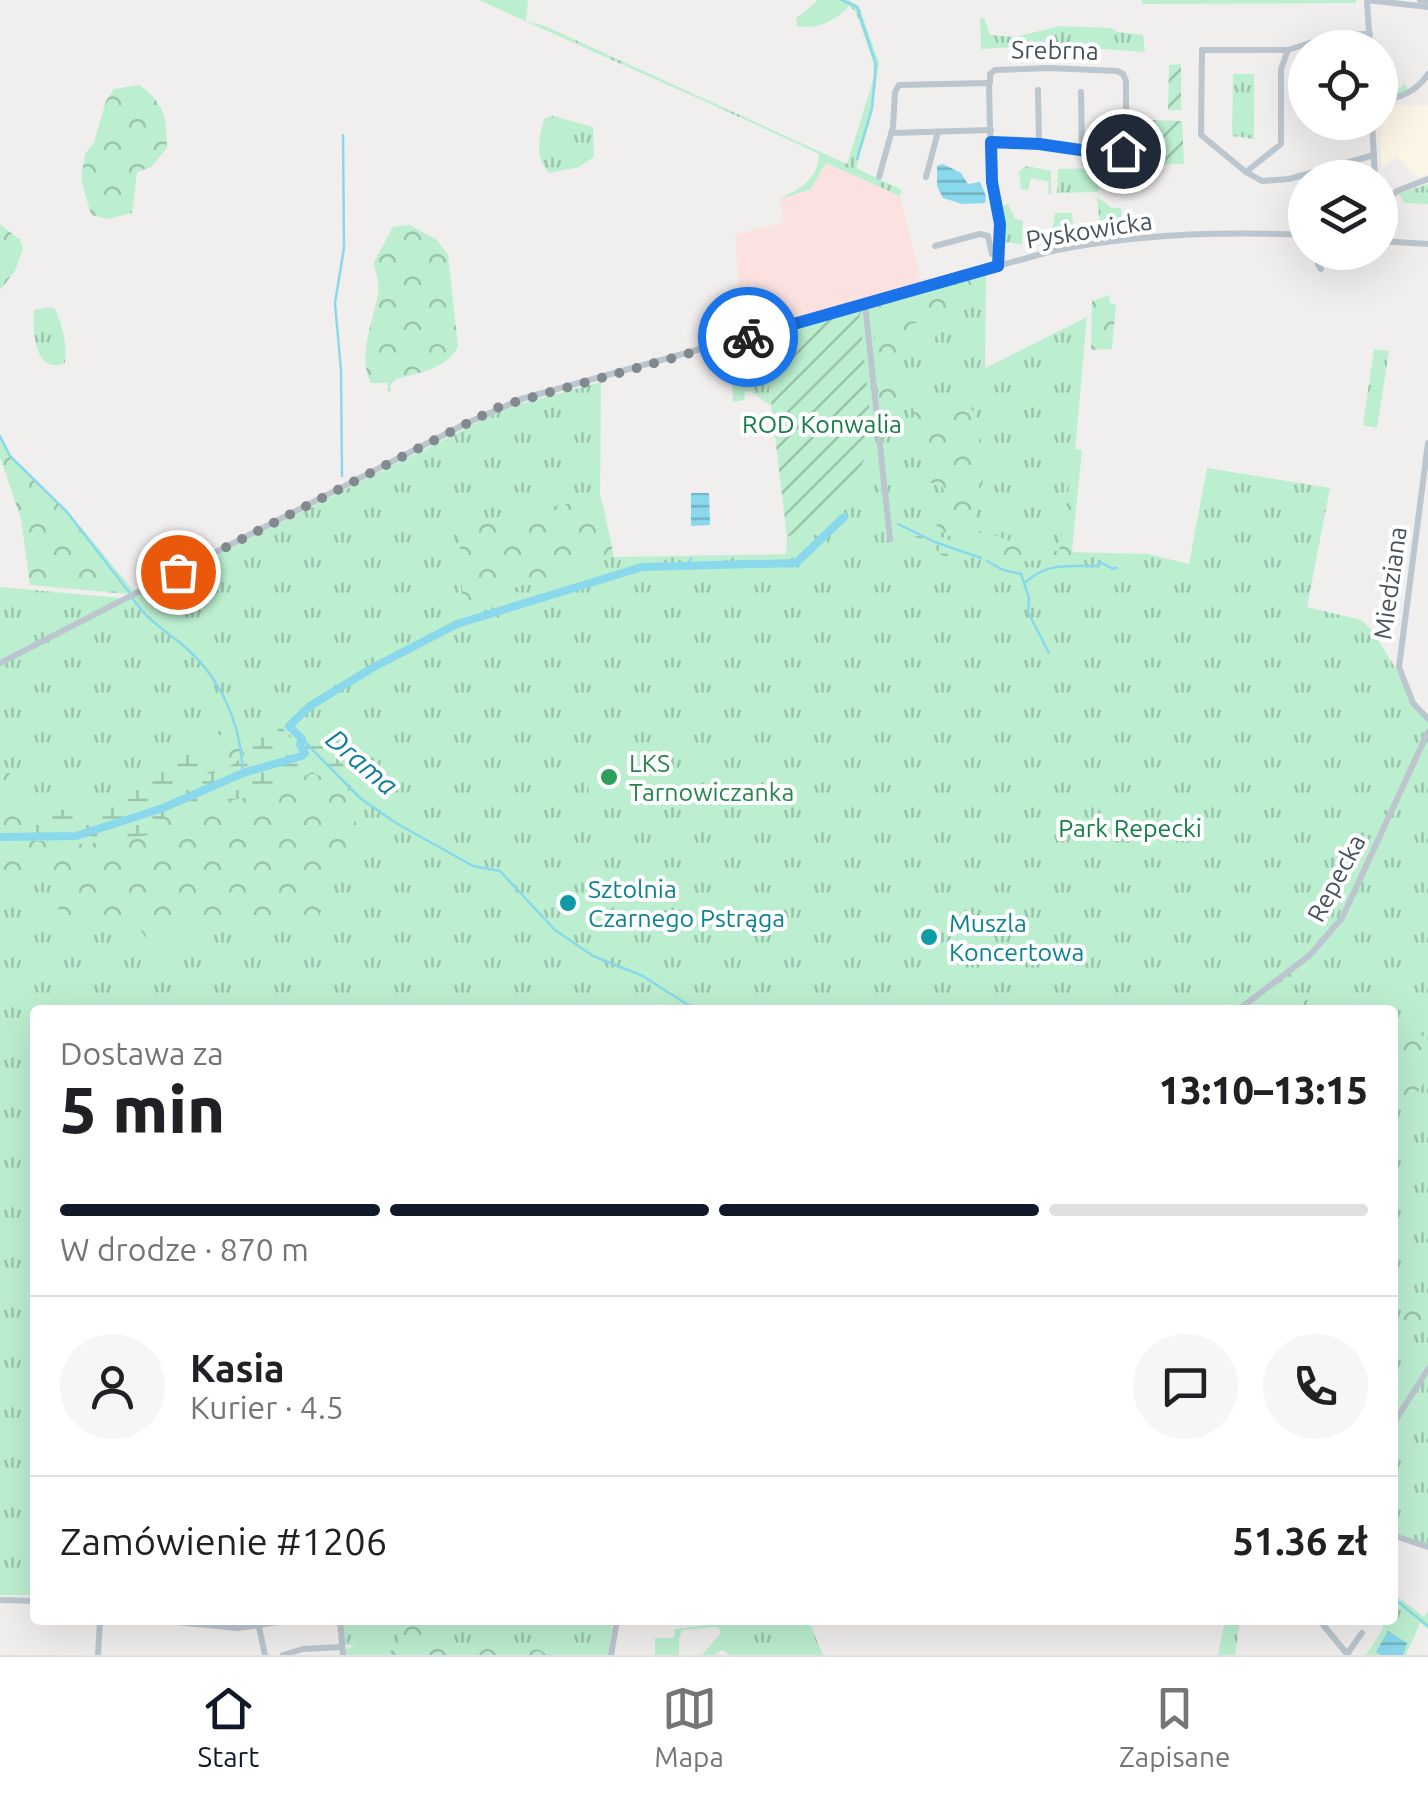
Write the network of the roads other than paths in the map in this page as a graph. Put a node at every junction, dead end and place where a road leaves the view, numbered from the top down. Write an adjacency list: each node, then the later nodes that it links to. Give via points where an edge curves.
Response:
1 (1420, 0): 3 (street)
2 (1372, 3): 3 (street); 4 (street)
3 (1428, 4)
4 (1370, 30)
5 (1288, 50): 22 (street, via 1281,69 1282,144); 22 (street, via 1202,50 1202,135)
6 (1126, 63): 8 (street, Srebrna)
7 (1428, 74): 12 (street)
8 (1126, 81): 9 (street, Srebrna, via 1118,71 1049,68 996,70); 19 (street, Srebrna, via 1125,149 1115,155)
9 (990, 84): 13 (street, Srebrna); 15 (street, Srebrna, via 898,85)
10 (1038, 90): 18 (street, Srebrna)
11 (1082, 92): 19 (street, Srebrna)
12 (1398, 98)
13 (991, 130): 14 (street); 17 (street, Srebrna)
14 (938, 132): 15 (street); 24 (street)
15 (891, 133): 23 (street, Srebrna)
16 (1373, 140): 20 (street)
17 (991, 142): 18 (street, Srebrna); 31 (street, Srebrna)
18 (1039, 144): 19 (street, Srebrna)
19 (1082, 151)
20 (1374, 155): 21 (street); 22 (street, via 1290,179 1262,182)
21 (1374, 160)
22 (1246, 172)
23 (879, 177)
24 (926, 177)
25 (1428, 179): 26 (street)
26 (1398, 192)
27 (1288, 235): 32 (street, Pyskowicka, via 1118,241)
28 (1398, 242): 29 (street)
29 (1428, 244)
30 (935, 246): 31 (street, via 980,234)
31 (998, 254): 32 (street, Srebrna)
32 (998, 266): 33 (street, Pyskowicka)
33 (866, 304): 35 (street); 36 (street, Pyskowicka, via 501,406)
34 (1428, 443): 37 (street, Miedziana, via 1398,667)
35 (890, 540)
36 (0, 663)
37 (1428, 719)
38 (1428, 732): 39 (street, Repecka, via 1334,929)
39 (1244, 1005)
40 (1428, 1369): 41 (street)
41 (1398, 1416)
42 (1398, 1537): 43 (street)
43 (1428, 1548)
44 (0, 1600): 45 (street)
45 (30, 1600)
46 (100, 1625): 56 (street)
47 (229, 1625): 52 (street)
48 (268, 1625): 52 (street)
49 (340, 1625): 54 (street)
50 (616, 1625): 59 (street)
51 (1323, 1625): 60 (street)
52 (258, 1627): 57 (street)
53 (1362, 1633): 60 (street)
54 (342, 1651): 55 (street)
55 (322, 1652): 58 (street)
56 (98, 1655)
57 (265, 1655)
58 (285, 1655)
59 (611, 1655)
60 (1348, 1655)

